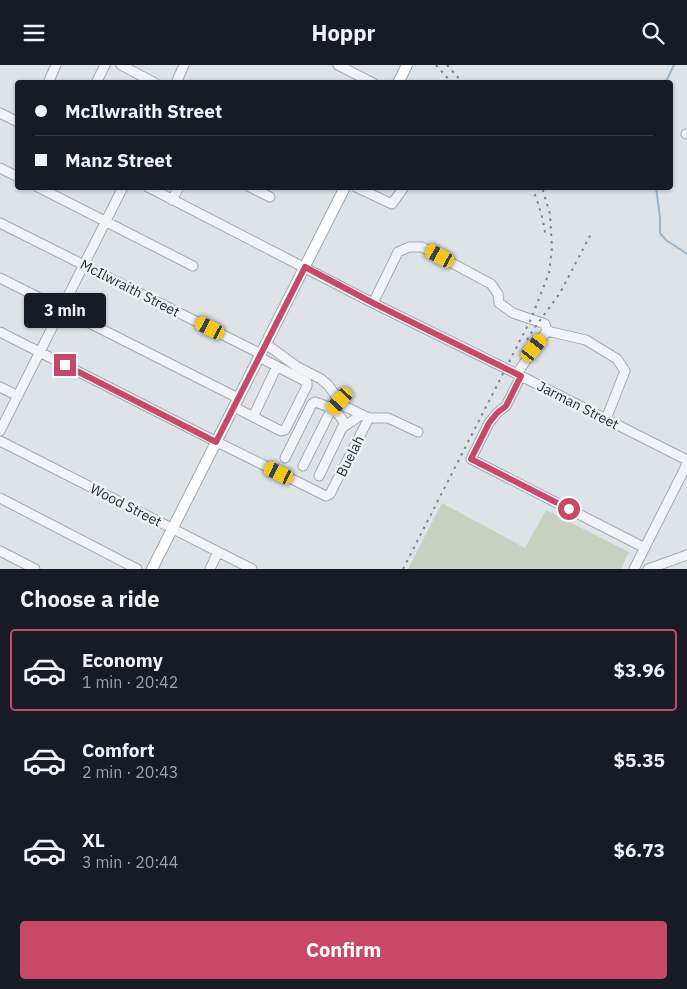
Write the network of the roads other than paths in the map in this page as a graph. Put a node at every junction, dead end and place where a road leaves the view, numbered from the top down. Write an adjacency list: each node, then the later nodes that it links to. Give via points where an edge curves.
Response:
1 (56, 65): 7 (street)
2 (105, 65): 8 (street)
3 (121, 65): 9 (street)
4 (184, 65): 10 (street)
5 (338, 65): 11 (street)
6 (407, 65): 12 (main road)
7 (49, 80)
8 (98, 80)
9 (150, 80)
10 (177, 80)
11 (367, 80)
12 (402, 80)
13 (0, 113): 14 (street)
14 (15, 120)
15 (0, 168): 16 (street)
16 (15, 176)
17 (44, 190): 27 (street)
18 (121, 190): 27 (street)
19 (154, 190): 26 (street, Jarman Street)
20 (177, 190): 26 (street)
21 (256, 190): 25 (street)
22 (344, 190): 31 (main road)
23 (362, 190): 24 (street, via 392,204)
24 (402, 190)
25 (270, 197)
26 (172, 200): 31 (street, Jarman Street)
27 (105, 222): 29 (street); 30 (street)
28 (0, 223): 29 (street, McIlwraith Street)
29 (84, 265): 34 (street); 39 (street, McIlwraith Street)
30 (193, 266)
31 (305, 267): 33 (street, Jarman Street); 37 (main road)
32 (0, 278): 34 (street)
33 (373, 303): 35 (street, via 398,252 409,247 422,247 491,284 498,294 499,303 513,313 545,324); 41 (street, Jarman Street)
34 (62, 309): 38 (street); 45 (street)
35 (547, 331): 41 (street); 49 (street, via 586,340 618,359 625,371)
36 (0, 332): 38 (street)
37 (266, 344): 39 (main road); 44 (street, via 321,379)
38 (40, 352): 43 (street); 54 (street)
39 (260, 356): 40 (street, McIlwraith Street); 45 (main road)
40 (278, 366): 47 (street); 47 (street, McIlwraith Street, via 307,382 307,386 285,430)
41 (519, 375): 49 (street, Jarman Street); 61 (street, via 506,406 489,423 471,459)
42 (0, 387): 43 (street)
43 (18, 396): 51 (street)
44 (340, 401): 46 (street); 48 (street)
45 (236, 403): 47 (street); 54 (main road)
46 (332, 410): 50 (street, via 339,414); 55 (street, via 315,402 312,404); 57 (street)
47 (253, 417)
48 (365, 417): 50 (street); 52 (street, via 388,418); 54 (street, Buelah, via 330,494 326,496)
49 (606, 419): 56 (street, Jarman Street)
50 (345, 425): 58 (street)
51 (0, 431)
52 (418, 432)
53 (0, 441): 60 (street, Wood Street)
54 (216, 442): 60 (main road)
55 (286, 458)
56 (687, 462): 61 (street)
57 (303, 466)
58 (318, 476)
59 (0, 498): 66 (street)
60 (172, 528): 63 (street, Wood Street); 67 (main road)
61 (645, 548): 70 (street)
62 (0, 551): 65 (street)
63 (218, 552): 68 (street); 69 (street, Wood Street)
64 (687, 555): 71 (street)
65 (35, 569)
66 (137, 569)
67 (152, 569)
68 (210, 569)
69 (252, 569)
70 (634, 569)
71 (648, 569)

